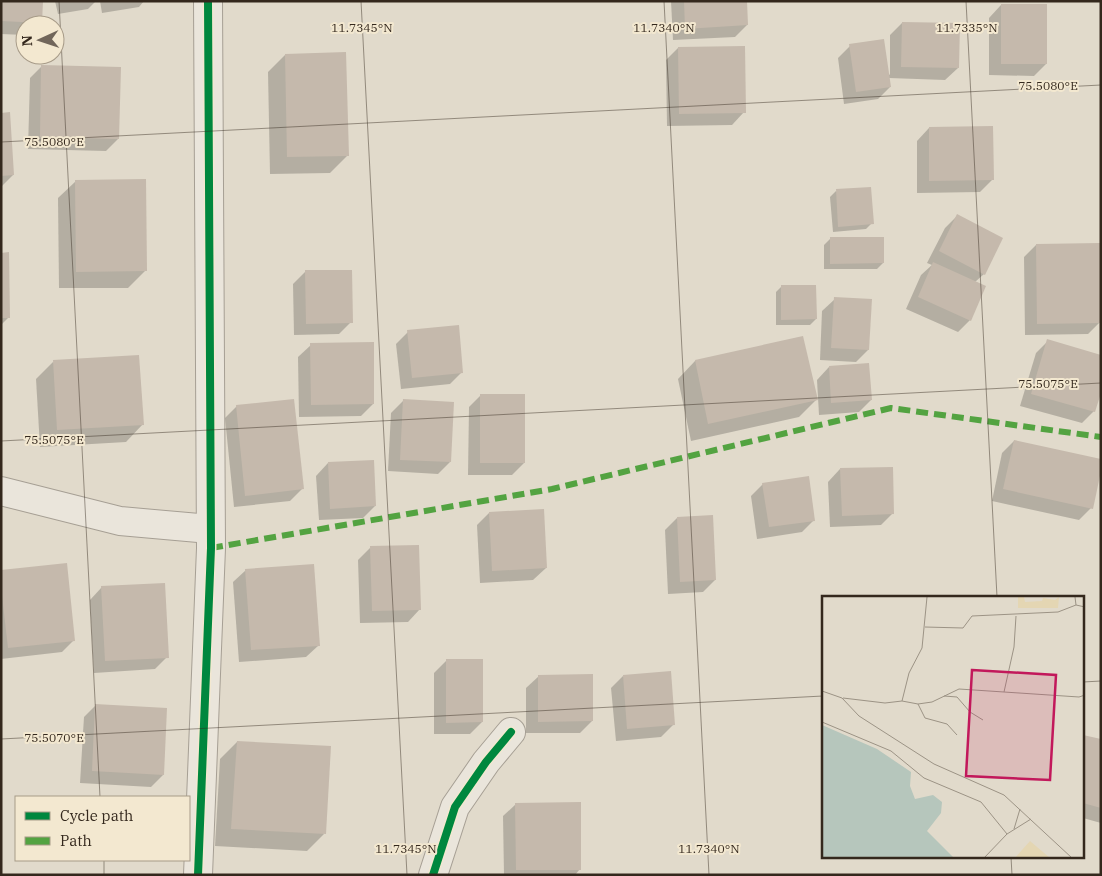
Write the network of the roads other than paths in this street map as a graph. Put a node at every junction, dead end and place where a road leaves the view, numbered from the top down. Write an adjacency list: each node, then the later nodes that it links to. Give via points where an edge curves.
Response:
1 (208, 1): 3 (street)
2 (1, 491): 3 (street, via 120,521)
3 (210, 529): 5 (street)
4 (511, 732): 6 (street, via 455,807)
5 (198, 875)
6 (433, 875)

